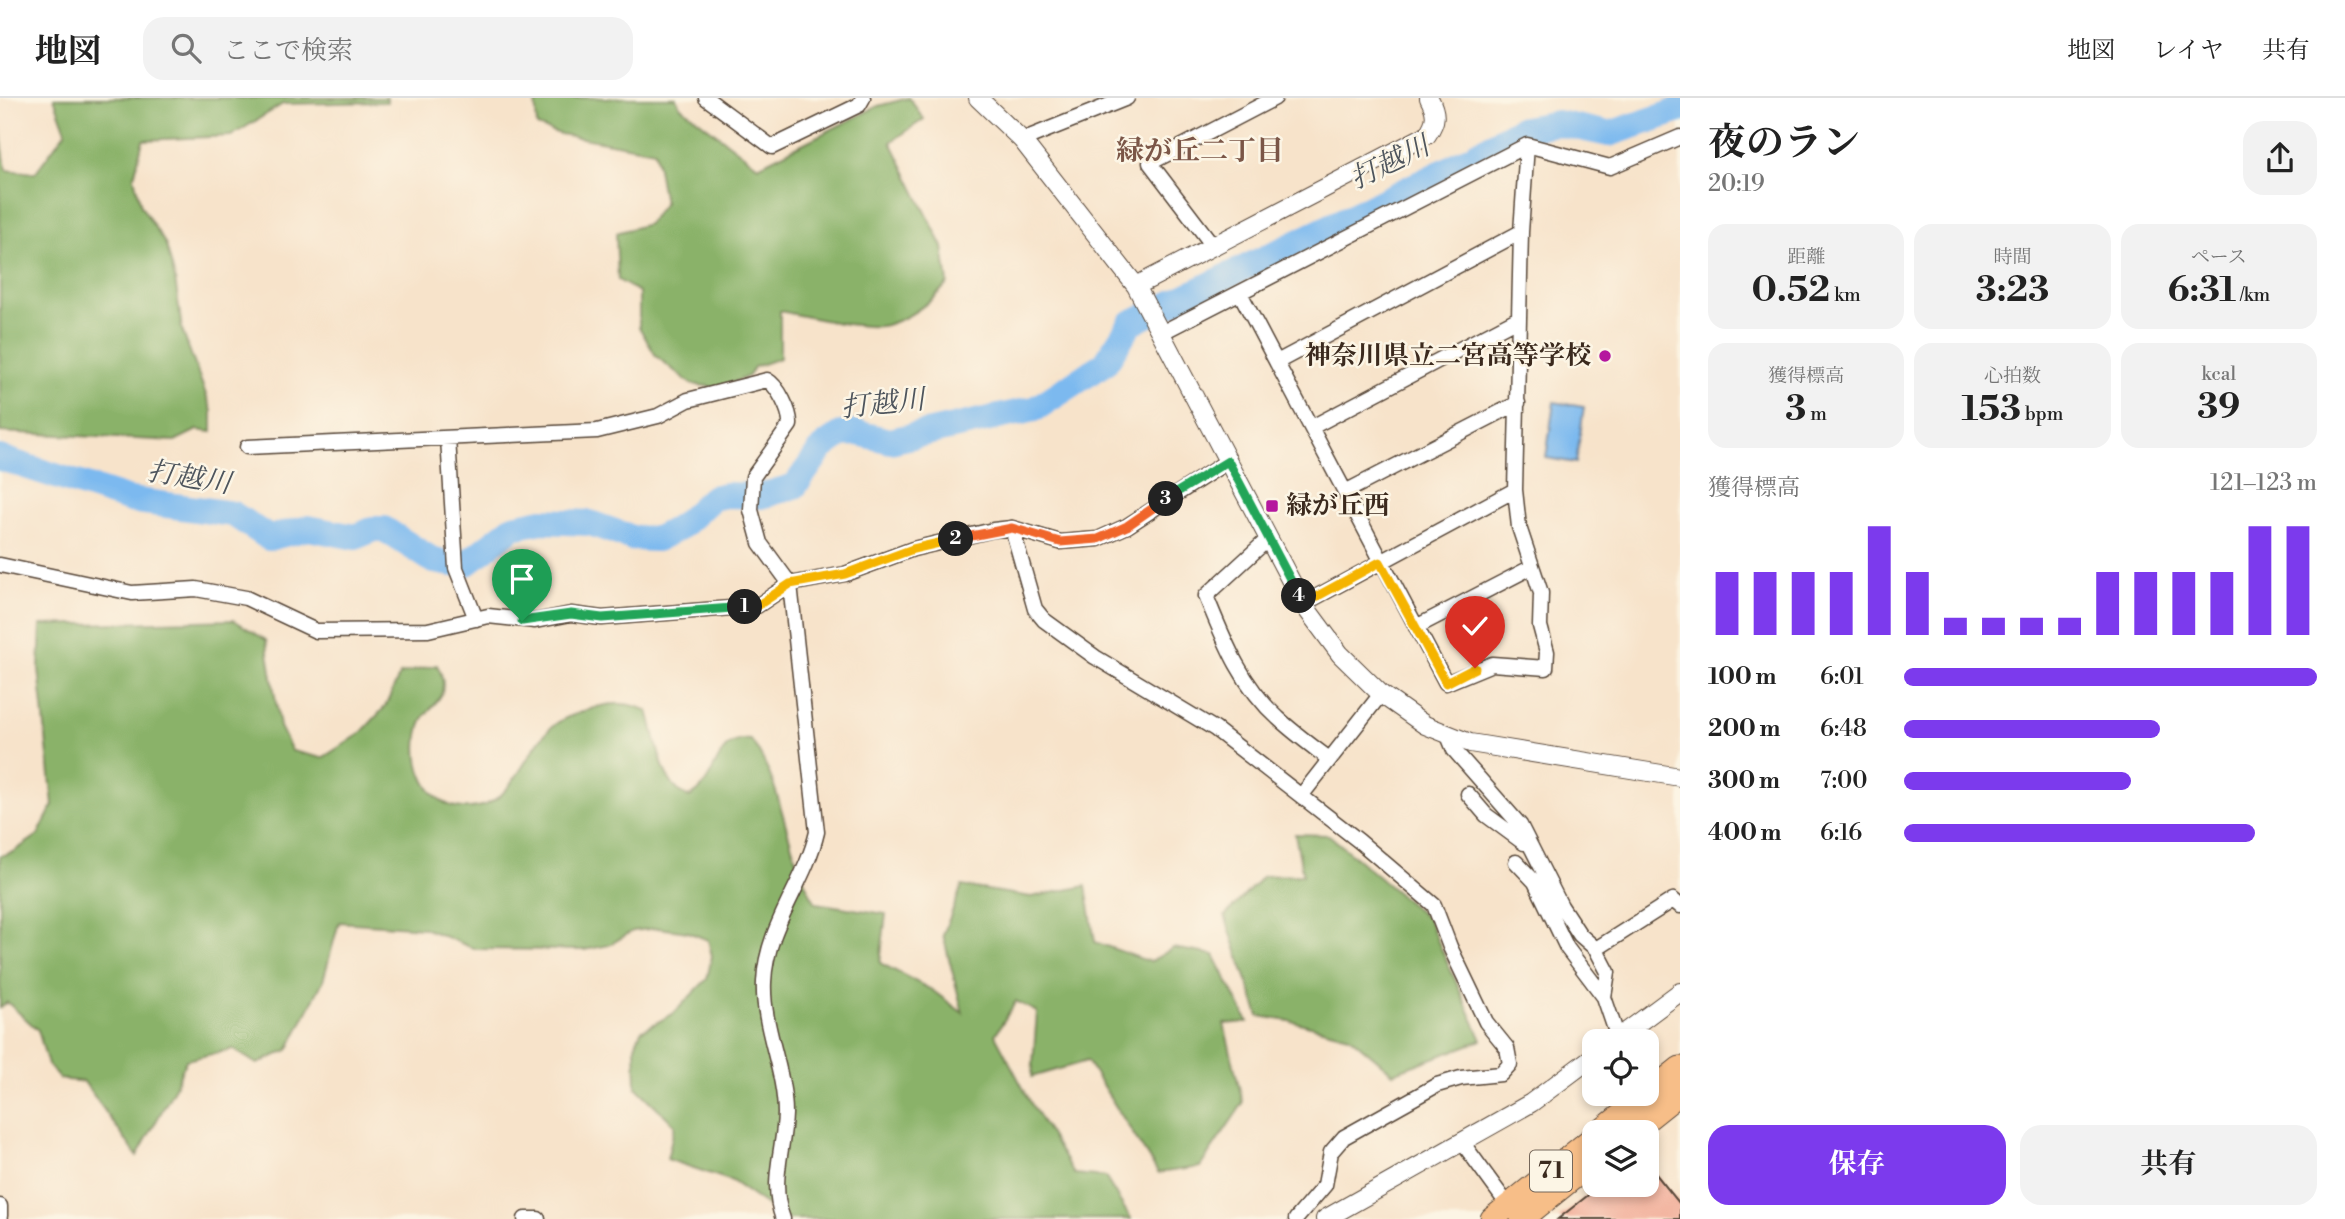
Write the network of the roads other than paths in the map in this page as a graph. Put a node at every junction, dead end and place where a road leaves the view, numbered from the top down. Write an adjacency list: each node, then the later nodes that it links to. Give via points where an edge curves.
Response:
1 (706, 98): 6 (street, via 772,147)
2 (978, 98): 9 (street)
3 (1127, 98): 7 (street)
4 (1275, 98): 12 (street, via 1150,163)
5 (1429, 98): 12 (street, via 1436,115 1427,135)
6 (857, 100)
7 (1103, 103): 9 (street)
8 (1680, 137): 10 (street, via 1610,167)
9 (1022, 140): 13 (street)
10 (1527, 145): 11 (street); 14 (street)
11 (1521, 232): 15 (street); 17 (street)
12 (1214, 247): 13 (street)
13 (1139, 290): 16 (street)
14 (1240, 293): 16 (street); 17 (street)
15 (1519, 318): 18 (street); 19 (street)
16 (1159, 329): 22 (street)
17 (1277, 362): 19 (street)
18 (1518, 403): 23 (street); 24 (street)
19 (1312, 427): 24 (street)
20 (448, 438): 21 (street); 30 (street, via 597,430 658,416 688,400 767,380 774,383 790,425 751,483 751,510 760,543); 32 (street, via 456,568)
21 (247, 447)
22 (1228, 461): 25 (street, via 1127,526 1098,539 1060,542); 26 (street)
23 (1515, 490): 27 (street); 29 (street, via 1519,527)
24 (1345, 492): 27 (street)
25 (1012, 528): 30 (street, via 913,549 845,574); 39 (street, via 1035,609 1044,620 1106,664 1215,729)
26 (1268, 539): 31 (street); 36 (street, via 1206,596 1228,649 1251,687 1276,717)
27 (1380, 562): 31 (street); 33 (street)
28 (0, 565): 32 (street, via 132,593 196,589 246,598 316,631 428,630)
29 (1532, 566): 33 (street); 33 (street, via 1541,593 1546,668 1492,664 1446,683)
30 (790, 584): 32 (street, via 757,606 602,618 571,614 535,621); 61 (street, via 817,832 811,860 785,904 768,952 764,981 765,1013 785,1114 776,1176 776,1200)
31 (1303, 604): 34 (street, via 1340,654)
32 (476, 619)
33 (1416, 627)
34 (1381, 694): 35 (street); 36 (street)
35 (1447, 733): 37 (street, via 1470,743); 40 (street, via 1454,750 1520,825)
36 (1329, 759): 39 (street)
37 (1680, 777)
38 (1468, 794): 40 (street, via 1486,815)
39 (1301, 796): 62 (street, via 1434,905 1486,1023 1507,1048 1510,1064 1494,1077 1461,1078 1437,1085 1344,1136 1331,1152 1325,1185)
40 (1533, 850): 43 (street, via 1561,906 1580,935)
41 (1516, 862): 45 (street, via 1535,882 1567,948)
42 (1680, 906): 43 (street, via 1673,900)
43 (1596, 949): 45 (street, via 1608,972)
44 (1680, 992): 47 (street)
45 (1604, 997): 46 (street)
46 (1613, 1029)
47 (1631, 1029)
48 (1582, 1065): 53 (street, via 1531,1103)
49 (1680, 1068): 51 (main road, 71)
50 (1680, 1093): 52 (main road)
51 (1615, 1120)
52 (1646, 1120)
53 (1462, 1142): 58 (street); 63 (street)
54 (1582, 1148): 58 (main road, 71)
55 (1582, 1169): 58 (main road, 71)
56 (0, 1206): 57 (street)
57 (0, 1216)
58 (1510, 1216)
59 (525, 1219): 60 (street)
60 (538, 1219)
61 (783, 1219)
62 (1296, 1219)
63 (1325, 1219)

